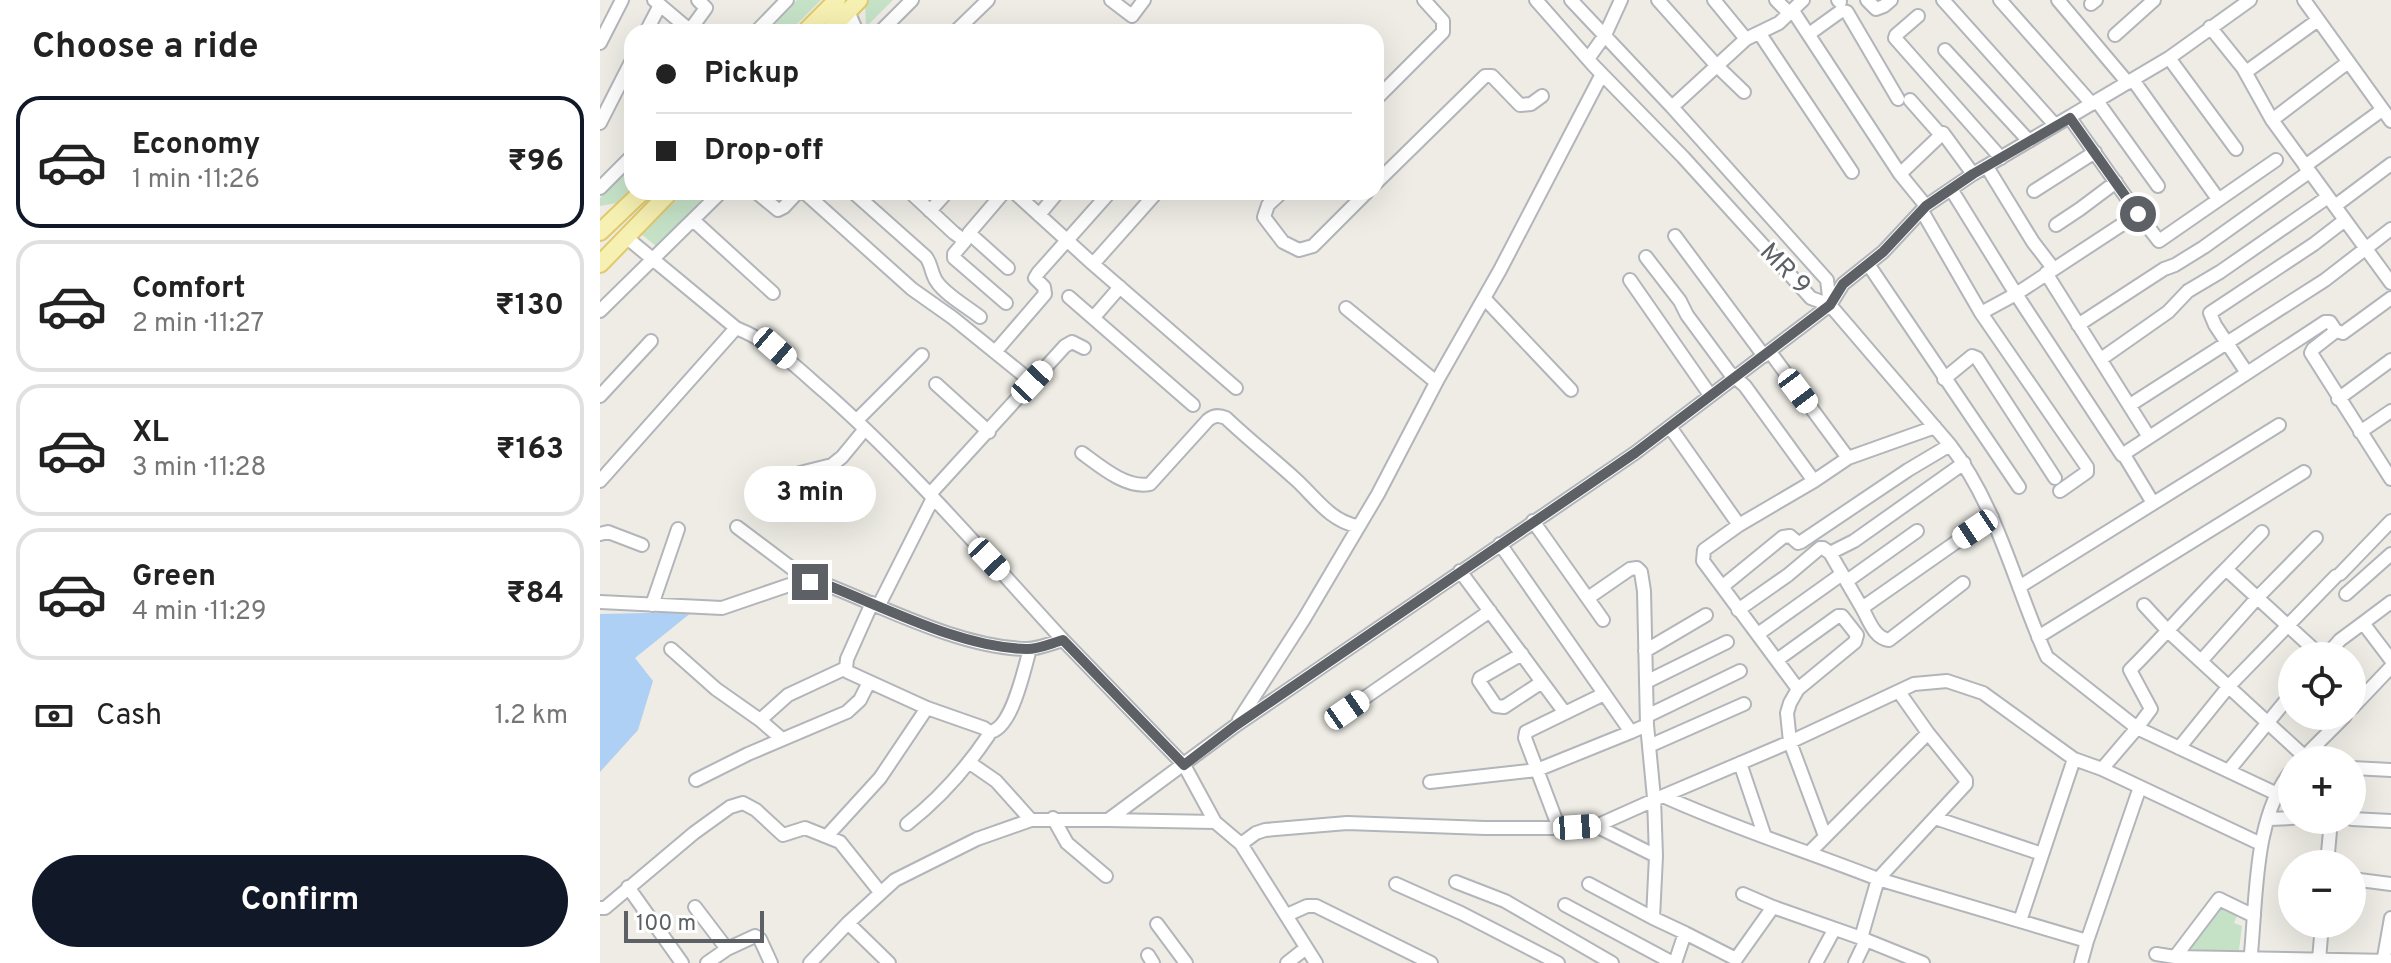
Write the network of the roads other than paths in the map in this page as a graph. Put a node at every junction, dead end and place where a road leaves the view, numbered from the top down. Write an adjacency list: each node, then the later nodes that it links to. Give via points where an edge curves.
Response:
1 (622, 0): 44 (street)
2 (698, 0): 31 (street, via 706,8)
3 (787, 0): 32 (street)
4 (912, 0): 36 (street)
5 (988, 0): 37 (street)
6 (1111, 0): 7 (street, via 1132,16)
7 (1144, 0)
8 (1424, 0): 54 (street, via 1443,21 1443,32)
9 (1536, 0): 47 (street, MR 9)
10 (1571, 0): 41 (street, MR 9)
11 (1621, 0): 41 (street)
12 (1658, 0): 49 (street)
13 (1714, 0): 43 (street)
14 (1776, 0): 26 (street)
15 (1803, 0): 26 (street)
16 (1867, 0): 17 (street, via 1876,9)
17 (1891, 0)
18 (1943, 0): 65 (street)
19 (2000, 0): 57 (street)
20 (2058, 0): 53 (street)
21 (2154, 0): 42 (street)
22 (2250, 0): 38 (street)
23 (2304, 0): 28 (street)
24 (657, 2): 29 (street); 30 (street)
25 (848, 4): 33 (main road); 34 (main road); 35 (street)
26 (1791, 13): 39 (street); 40 (street)
27 (1918, 16): 60 (street, via 1895,38)
28 (2318, 20): 48 (street); 50 (street)
29 (649, 24)
30 (683, 24)
31 (696, 24)
32 (764, 24)
33 (817, 24)
34 (834, 24)
35 (854, 24)
36 (888, 24)
37 (963, 24)
38 (2210, 27): 46 (street); 50 (street)
39 (1760, 34): 43 (street); 76 (street)
40 (1809, 34): 66 (street, via 1847,12 1904,99); 77 (street)
41 (1605, 35): 47 (street); 58 (street, MR 9)
42 (2115, 35)
43 (1746, 39): 49 (street)
44 (600, 43)
45 (1945, 50): 67 (street)
46 (2169, 58): 53 (street); 68 (street)
47 (1588, 59): 51 (street, MR 9)
48 (2347, 63): 59 (street); 62 (street)
49 (1716, 65): 55 (street); 58 (street)
50 (2246, 72): 62 (street)
51 (1602, 74): 133 (street); 136 (street, MR 9, via 1811,298)
52 (624, 76): 64 (street)
53 (2131, 82): 57 (street); 85 (street)
54 (1384, 91)
55 (1744, 92)
56 (1542, 96): 79 (street, via 1520,105 1492,76 1485,76)
57 (2095, 103): 61 (street); 81 (street)
58 (1672, 107): 136 (street, MR 9, via 1827,280)
59 (2382, 110): 63 (street); 75 (street)
60 (1966, 118): 66 (street); 70 (street)
61 (2070, 118): 65 (street); 69 (street)
62 (2272, 120): 75 (street)
63 (2391, 121)
64 (600, 123)
65 (2055, 125): 67 (street)
66 (1943, 134): 77 (street); 78 (street)
67 (2029, 141): 70 (street)
68 (2236, 149)
69 (2095, 152): 80 (street); 84 (street)
70 (2001, 158): 74 (street)
71 (2276, 160): 85 (street)
72 (624, 164): 82 (street)
73 (2391, 164): 102 (street)
74 (1987, 167): 78 (street); 126 (street)
75 (2307, 169): 102 (street); 124 (street)
76 (1852, 172)
77 (1900, 174): 103 (street)
78 (1973, 174): 83 (street)
79 (1384, 175)
80 (2116, 182): 105 (street); 110 (street)
81 (2158, 186)
82 (600, 188)
83 (1951, 189): 103 (street); 131 (street)
84 (2034, 191)
85 (2218, 199): 117 (street)
86 (631, 200): 107 (main road)
87 (662, 200): 114 (main road)
88 (713, 200): 108 (street)
89 (766, 200): 90 (street, via 778,210)
90 (791, 200)
91 (813, 200): 148 (street, via 902,280)
92 (862, 200): 140 (street, via 926,257 940,285)
93 (918, 200): 104 (street)
94 (940, 200): 104 (street)
95 (997, 200): 115 (street)
96 (1023, 200): 106 (street)
97 (1051, 200): 106 (street)
98 (1103, 200): 116 (street)
99 (1150, 200): 122 (street)
100 (1273, 200): 101 (street, via 1264,217 1283,242 1299,250 1313,246)
101 (1359, 200)
102 (2331, 201): 109 (street); 151 (street, via 2188,291 2168,312)
103 (1924, 209): 123 (street); 139 (street)
104 (930, 211): 115 (street, via 954,233)
105 (2138, 214): 117 (street); 126 (street)
106 (1039, 215): 116 (street)
107 (608, 217): 112 (main road)
108 (693, 220): 120 (street); 130 (street)
109 (2345, 220): 118 (street); 146 (street, via 2211,312)
110 (2056, 225)
111 (2391, 229): 118 (street)
112 (600, 232)
113 (1675, 236): 149 (street)
114 (626, 237): 120 (street); 121 (main road)
115 (967, 237): 125 (street); 135 (street, via 954,258)
116 (1068, 241): 122 (street); 148 (street, via 1036,275 1045,294)
117 (2159, 241): 124 (street)
118 (2365, 247): 128 (street); 146 (street, via 2325,280)
119 (1646, 257): 154 (street)
120 (653, 260): 138 (street); 143 (street)
121 (600, 264)
122 (1093, 264): 129 (street)
123 (1868, 264): 136 (street, via 1843,284); 155 (street)
124 (2175, 265): 142 (street)
125 (1008, 268)
126 (2050, 271): 131 (street); 142 (street)
127 (1630, 280): 161 (street)
128 (2391, 283)
129 (1120, 287): 141 (street); 159 (street)
130 (773, 293)
131 (2016, 294): 139 (street); 176 (street)
132 (1069, 297): 141 (street)
133 (1484, 298): 157 (street); 160 (street)
134 (2391, 298): 144 (street, via 2343,333)
135 (1006, 303)
136 (1830, 305): 149 (street); 170 (street)
137 (1346, 308): 157 (street)
138 (600, 311)
139 (1981, 313): 155 (street, via 2087,472 2058,485 1977,358 1972,356)
140 (980, 317)
141 (1094, 317): 164 (street)
142 (2078, 325): 151 (street)
143 (736, 328): 167 (street, via 775,348); 182 (street)
144 (2336, 331): 153 (street, via 2325,322); 163 (street, via 2311,353)
145 (651, 341): 162 (street)
146 (2228, 342): 153 (street); 165 (street)
147 (1084, 348): 156 (street, via 1069,343)
148 (995, 352): 156 (street)
149 (1767, 354): 154 (street); 177 (street)
150 (922, 355): 167 (street)
151 (2101, 359): 165 (street)
152 (2391, 360): 163 (street)
153 (2247, 373): 173 (street)
154 (1734, 378): 161 (street); 183 (street)
155 (1944, 379): 184 (street)
156 (1032, 382): 171 (street)
157 (1436, 382): 191 (street)
158 (936, 384): 171 (street)
159 (1236, 388)
160 (1571, 390)
161 (1710, 395): 169 (street)
162 (600, 396)
163 (2338, 399): 172 (street)
164 (1193, 405)
165 (2130, 405): 173 (street)
166 (2391, 411): 172 (street)
167 (861, 425): 180 (street, via 832,465); 185 (street)
168 (2279, 425): 186 (street)
169 (1670, 427): 188 (street); 190 (street)
170 (1935, 427): 174 (street); 177 (street)
171 (989, 432): 185 (street)
172 (2360, 432): 181 (street)
173 (2149, 437): 176 (street)
174 (1950, 445): 178 (street); 207 (street, via 1801,542 1783,537)
175 (1082, 453): 191 (street, via 1129,483 1150,484 1208,420 1220,416 1324,509)
176 (2124, 455): 186 (street)
177 (1848, 458): 183 (street)
178 (1964, 463): 187 (street); 200 (street)
179 (2304, 472): 226 (street)
180 (800, 473)
181 (2391, 479)
182 (600, 481)
183 (1814, 481): 190 (street)
184 (2019, 487)
185 (931, 496): 214 (street); 227 (street)
186 (2153, 503): 208 (street)
187 (1992, 517): 208 (street); 217 (street)
188 (1533, 521): 198 (street); 210 (street)
189 (2391, 521): 223 (street)
190 (1739, 525): 207 (street, via 1704,550 1703,561)
191 (1357, 526): 257 (street)
192 (737, 527): 205 (street)
193 (678, 529): 215 (street)
194 (1917, 531): 204 (street)
195 (2262, 532): 202 (street)
196 (600, 534): 199 (street)
197 (2316, 538): 211 (street)
198 (1500, 544): 203 (street); 248 (street)
199 (642, 545)
200 (1830, 553): 204 (street); 218 (street, via 1820,548)
201 (2391, 554): 209 (street)
202 (2226, 569): 211 (street); 224 (street)
203 (1460, 571): 219 (street); 257 (street)
204 (1844, 578): 217 (street); 225 (street)
205 (810, 582): 214 (street); 215 (street, via 722,608)
206 (1963, 583): 217 (street, via 1889,640 1875,632)
207 (1723, 586): 218 (street)
208 (2019, 587): 226 (street)
209 (2346, 594)
210 (1588, 598): 221 (street); 233 (street, via 1637,568 1644,591)
211 (2257, 598): 223 (street); 237 (street)
212 (600, 602): 215 (street)
213 (2391, 602): 222 (street)
214 (875, 604): 232 (street, via 951,634); 239 (street)
215 (652, 605)
216 (2144, 605): 224 (street)
217 (1862, 608)
218 (1738, 610): 225 (street)
219 (1490, 611): 234 (street); 252 (street)
220 (1706, 615): 233 (street)
221 (1603, 620)
222 (2363, 623): 230 (street); 236 (street)
223 (2288, 627): 229 (street); 244 (street)
224 (2168, 631): 237 (street); 258 (street, via 2130,670 2151,709)
225 (1758, 634): 235 (street)
226 (2038, 637): 258 (street, via 2047,657)
227 (1063, 640): 232 (street); 272 (street)
228 (1727, 642): 243 (street)
229 (2306, 642)
230 (2338, 642)
231 (671, 649): 254 (street)
232 (1030, 649): 260 (street, via 1009,713 1003,725)
233 (1645, 651): 243 (street)
234 (1522, 654): 242 (street); 242 (street, via 1480,678 1496,706 1504,707)
235 (1777, 660): 245 (street); 245 (street, via 1838,616 1857,635)
236 (2391, 660)
237 (2201, 661): 244 (street)
238 (2391, 667): 247 (street)
239 (846, 668): 241 (street); 254 (street, via 788,695)
240 (1740, 671): 255 (street)
241 (869, 682): 250 (street); 263 (street, via 847,712)
242 (1542, 682): 253 (street)
243 (1646, 682): 255 (street)
244 (2229, 686): 256 (street); 268 (street)
245 (1798, 689): 264 (street, via 1787,713)
246 (1899, 692): 262 (street); 264 (street); 269 (street, via 1914,684 1947,681 1983,693)
247 (2366, 693)
248 (1604, 694): 253 (street); 261 (street)
249 (1744, 704): 265 (street)
250 (927, 708): 260 (street); 295 (street, via 880,778)
251 (2278, 709): 256 (street)
252 (1347, 710)
253 (1565, 713): 275 (street, via 1526,732)
254 (760, 720): 263 (street)
255 (1647, 720): 261 (street); 265 (street)
256 (2267, 722): 266 (street); 276 (street)
257 (1235, 726): 272 (street)
258 (2137, 728): 268 (street); 273 (street)
259 (2331, 730): 267 (street)
260 (989, 732): 270 (street)
261 (1631, 732): 275 (street)
262 (1928, 733): 284 (street, via 1966,780); 296 (street)
263 (782, 739): 278 (street)
264 (1790, 742): 271 (street); 296 (street)
265 (1649, 746): 282 (street)
266 (2291, 746)
267 (2315, 746)
268 (2179, 748): 276 (street)
269 (2074, 759): 273 (street); 301 (street)
270 (970, 763): 287 (street, via 996,781); 292 (street)
271 (1740, 763): 282 (street); 297 (street)
272 (1184, 765): 288 (street); 291 (street)
273 (2102, 769): 280 (street)
274 (2366, 769): 277 (street)
275 (1537, 770): 279 (street); 294 (street)
276 (2229, 770): 281 (street)
277 (2391, 770)
278 (696, 780)
279 (1430, 782)
280 (2140, 787): 299 (street); 328 (street)
281 (2277, 794): 285 (street)
282 (1659, 797): 293 (street); 297 (street); 302 (street)
283 (1053, 818): 287 (street); 288 (street); 303 (street, via 1075,851)
284 (1935, 818): 301 (street); 304 (street)
285 (2269, 819): 286 (street); 299 (street)
286 (2278, 819)
287 (1031, 820): 311 (street, via 964,845)
288 (1108, 820): 291 (street)
289 (2366, 820): 290 (street)
290 (2391, 821)
291 (1215, 822): 298 (street)
292 (907, 824)
293 (1596, 826): 294 (street); 302 (street)
294 (1559, 828): 298 (street, via 1347,823 1265,830)
295 (827, 836): 310 (street, via 805,828 783,835 749,805 736,804); 311 (street, via 842,845)
296 (1825, 836): 300 (street)
297 (1765, 837): 300 (street)
298 (1241, 844): 317 (street)
299 (2261, 844): 318 (street)
300 (1810, 852): 304 (street)
301 (2042, 854): 321 (street)
302 (1656, 856): 319 (street)
303 (1106, 876)
304 (1878, 879): 321 (street); 327 (street)
305 (2366, 881): 309 (street)
306 (1456, 882): 347 (street, via 1505,901)
307 (1396, 884): 346 (street)
308 (1589, 884): 319 (street)
309 (2391, 884)
310 (628, 887): 316 (street); 337 (street)
311 (880, 892): 322 (street)
312 (1743, 894): 315 (street)
313 (1565, 905): 348 (street)
314 (695, 907): 330 (street)
315 (1773, 907): 324 (street); 334 (street)
316 (600, 908)
317 (1287, 915): 329 (street); 345 (street, via 1316,906)
318 (2254, 916): 332 (street, via 2219,899); 335 (street)
319 (1653, 918): 325 (street)
320 (2391, 918): 336 (street)
321 (2020, 921): 328 (street)
322 (848, 923): 340 (street); 341 (street)
323 (1157, 924): 342 (street)
324 (1834, 930): 327 (street); 349 (street)
325 (1685, 933): 334 (street); 348 (street)
326 (2321, 938): 333 (street)
327 (1863, 939): 350 (street); 351 (street)
328 (2087, 941): 352 (street)
329 (1306, 948): 343 (street); 344 (street)
330 (727, 949): 338 (street); 339 (street, via 755,936)
331 (2156, 954): 332 (street)
332 (2175, 957): 335 (street)
333 (2319, 960): 335 (street); 336 (street)
334 (1740, 961)
335 (2250, 961)
336 (2386, 961)
337 (682, 963)
338 (707, 963)
339 (771, 963)
340 (810, 963)
341 (889, 963)
342 (1186, 963)
343 (1287, 963)
344 (1316, 963)
345 (1431, 963)
346 (1558, 963)
347 (1612, 963)
348 (1674, 963)
349 (1816, 963)
350 (1855, 963)
351 (1923, 963)
352 (2081, 963)

